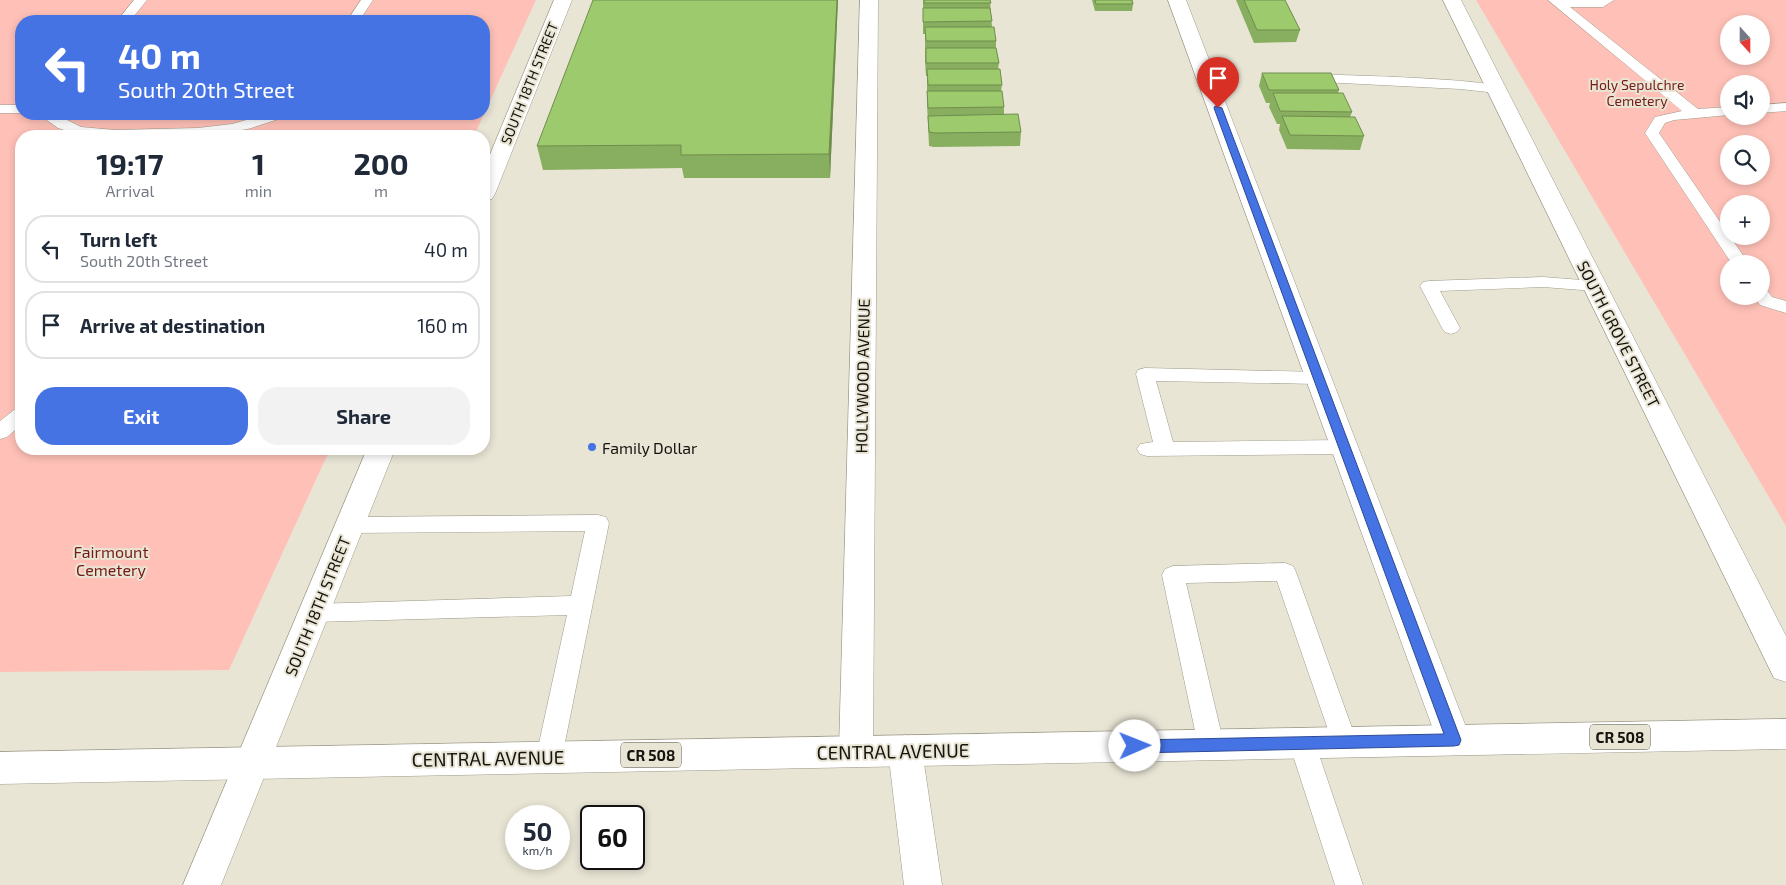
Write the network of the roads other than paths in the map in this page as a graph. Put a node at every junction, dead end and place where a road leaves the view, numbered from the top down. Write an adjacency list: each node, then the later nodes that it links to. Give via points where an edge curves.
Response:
1 (141, 0): 9 (lane)
2 (367, 0): 10 (lane)
3 (563, 0): 23 (street, SOUTH 18TH STREET)
4 (868, 0): 44 (street, HOLLYWOOD AVENUE)
5 (1177, 0): 29 (street)
6 (1452, 0): 12 (street, SOUTH GROVE STREET)
7 (1608, 0): 8 (lane, via 1603,3)
8 (1556, 2): 18 (lane)
9 (128, 15)
10 (357, 15)
11 (1295, 78): 12 (lane)
12 (1497, 89): 25 (street, SOUTH GROVE STREET)
13 (1786, 107): 14 (lane)
14 (1770, 108)
15 (15, 109): 16 (lane)
16 (0, 110)
17 (1720, 112): 18 (lane)
18 (1695, 114): 24 (lane, via 1660,120 1652,133)
19 (54, 120): 21 (lane)
20 (267, 120): 22 (lane)
21 (76, 130)
22 (239, 130)
23 (490, 179)
24 (1735, 255)
25 (1596, 286): 28 (lane, via 1543,282 1429,286); 37 (street, SOUTH GROVE STREET)
26 (1770, 302): 27 (lane)
27 (1786, 307)
28 (1451, 328)
29 (1319, 378): 32 (street); 32 (lane, via 1144,374 1156,449)
30 (15, 420): 31 (lane)
31 (0, 432)
32 (1345, 447): 39 (street)
33 (378, 455): 34 (street, SOUTH 18TH STREET)
34 (349, 525): 35 (lane, via 598,522); 36 (street, SOUTH 18TH STREET)
35 (580, 605): 36 (lane); 45 (lane)
36 (314, 612): 46 (street, SOUTH 18TH STREET)
37 (1786, 668)
38 (1786, 734): 39 (street, CENTRAL AVENUE / CR 508)
39 (1454, 740): 40 (street, CENTRAL AVENUE / CR 508)
40 (1344, 742): 41 (street, CENTRAL AVENUE / CR 508); 42 (lane, via 1285,572 1173,574)
41 (1302, 743): 42 (street, CENTRAL AVENUE / CR 508); 50 (lane)
42 (1211, 745): 43 (street, CENTRAL AVENUE / CR 508)
43 (905, 750): 44 (street, CENTRAL AVENUE / CR 508); 49 (street)
44 (856, 752): 45 (street, CENTRAL AVENUE / CR 508)
45 (549, 757): 46 (street, CENTRAL AVENUE / CR 508)
46 (253, 763): 47 (street, CENTRAL AVENUE / CR 508); 48 (street, SOUTH 18TH STREET)
47 (0, 768)
48 (202, 885)
49 (923, 885)
50 (1349, 885)

